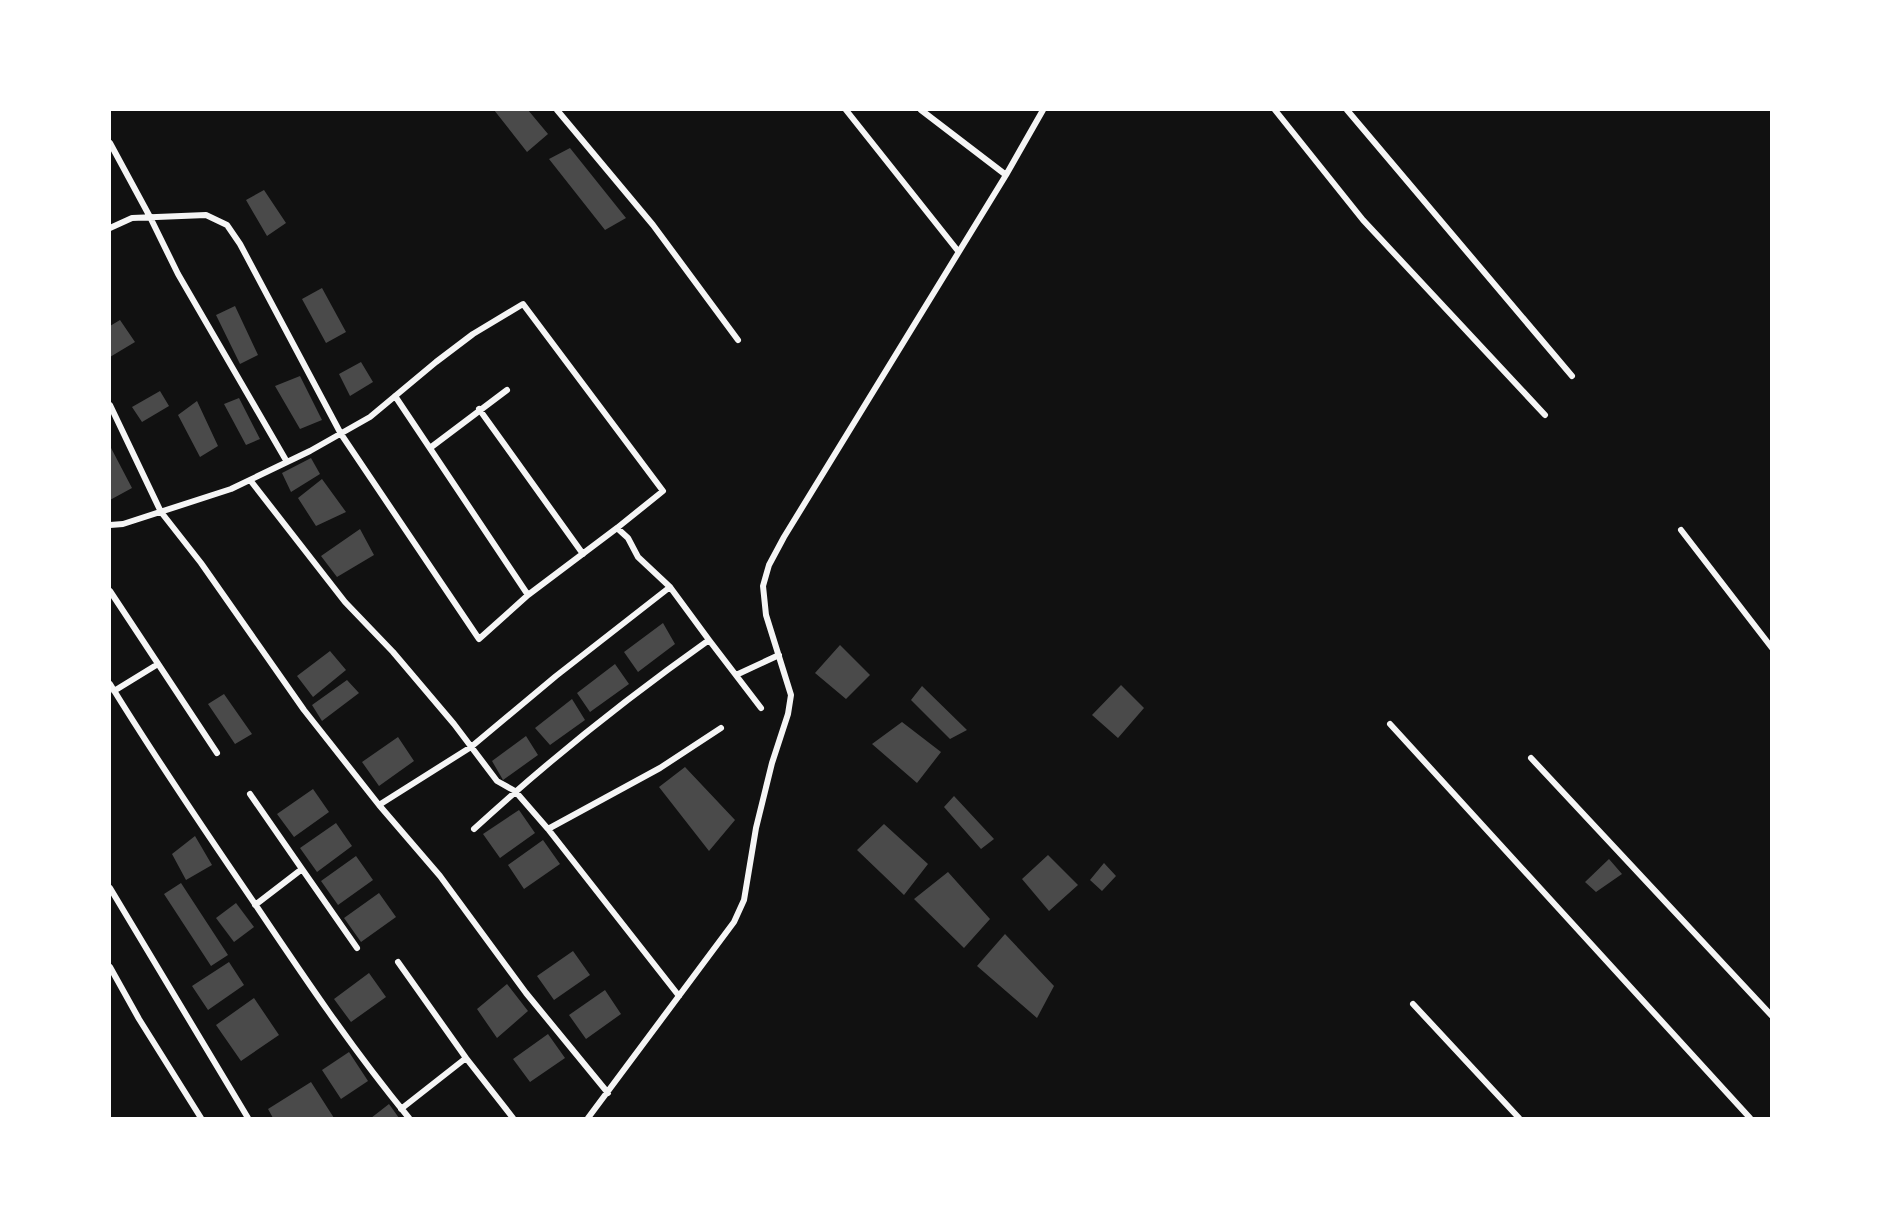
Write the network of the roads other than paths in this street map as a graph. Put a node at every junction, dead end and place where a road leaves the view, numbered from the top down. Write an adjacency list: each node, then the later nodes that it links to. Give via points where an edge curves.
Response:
1 (557, 110): 12 (street, via 653,225)
2 (846, 110): 11 (street)
3 (921, 110): 8 (street)
4 (1043, 110): 8 (street)
5 (1275, 110): 18 (street, via 1363,220)
6 (1347, 110): 13 (street)
7 (110, 143): 9 (street)
8 (1006, 175): 11 (street)
9 (150, 217): 10 (street, via 132,218); 19 (street, via 206,215 227,225); 21 (street, via 178,274)
10 (110, 228)
11 (958, 251): 33 (street, via 769,565 763,586 766,615)
12 (738, 340)
13 (1572, 375)
14 (507, 390): 17 (street)
15 (395, 396): 19 (street); 20 (street); 25 (street, via 474,334 523,304 663,491)
16 (110, 405): 23 (street)
17 (479, 409): 20 (street); 27 (street)
18 (1545, 415)
19 (341, 434): 21 (street); 30 (street, via 479,639)
20 (430, 448): 30 (street)
21 (287, 462): 22 (street)
22 (250, 480): 23 (street); 41 (street, via 345,602 393,652)
23 (161, 512): 24 (street); 46 (street, via 304,710)
24 (110, 525)
25 (617, 528): 27 (street); 28 (street, via 628,538 638,557)
26 (1681, 530): 32 (street)
27 (583, 554): 30 (street)
28 (670, 587): 31 (street); 41 (street)
29 (110, 591): 34 (street)
30 (528, 595)
31 (709, 640): 35 (street); 44 (street)
32 (1772, 648)
33 (780, 655): 35 (street); 55 (street, via 791,694 756,828 744,900 734,922)
34 (158, 664): 37 (street); 42 (street)
35 (736, 675): 38 (street)
36 (110, 684): 37 (street)
37 (114, 691): 51 (street)
38 (760, 708)
39 (1389, 724): 67 (street)
40 (721, 728): 48 (street, via 660,768)
41 (471, 747): 44 (street, via 497,781); 46 (street)
42 (217, 753)
43 (1531, 758): 57 (street)
44 (515, 791): 47 (street); 48 (street)
45 (250, 794): 49 (street)
46 (379, 806): 59 (street, via 440,876 526,993)
47 (474, 829)
48 (548, 829): 55 (street)
49 (302, 869): 51 (street); 52 (street)
50 (110, 888): 62 (street)
51 (255, 905): 60 (street, via 352,1046)
52 (357, 948)
53 (398, 962): 58 (street)
54 (110, 967): 61 (street)
55 (679, 996): 59 (street)
56 (1413, 1004): 66 (street)
57 (1772, 1016)
58 (466, 1058): 60 (street); 64 (street)
59 (608, 1093): 65 (street)
60 (401, 1109): 63 (street)
61 (201, 1119)
62 (248, 1119)
63 (409, 1119)
64 (513, 1119)
65 (588, 1119)
66 (1519, 1119)
67 (1750, 1119)

